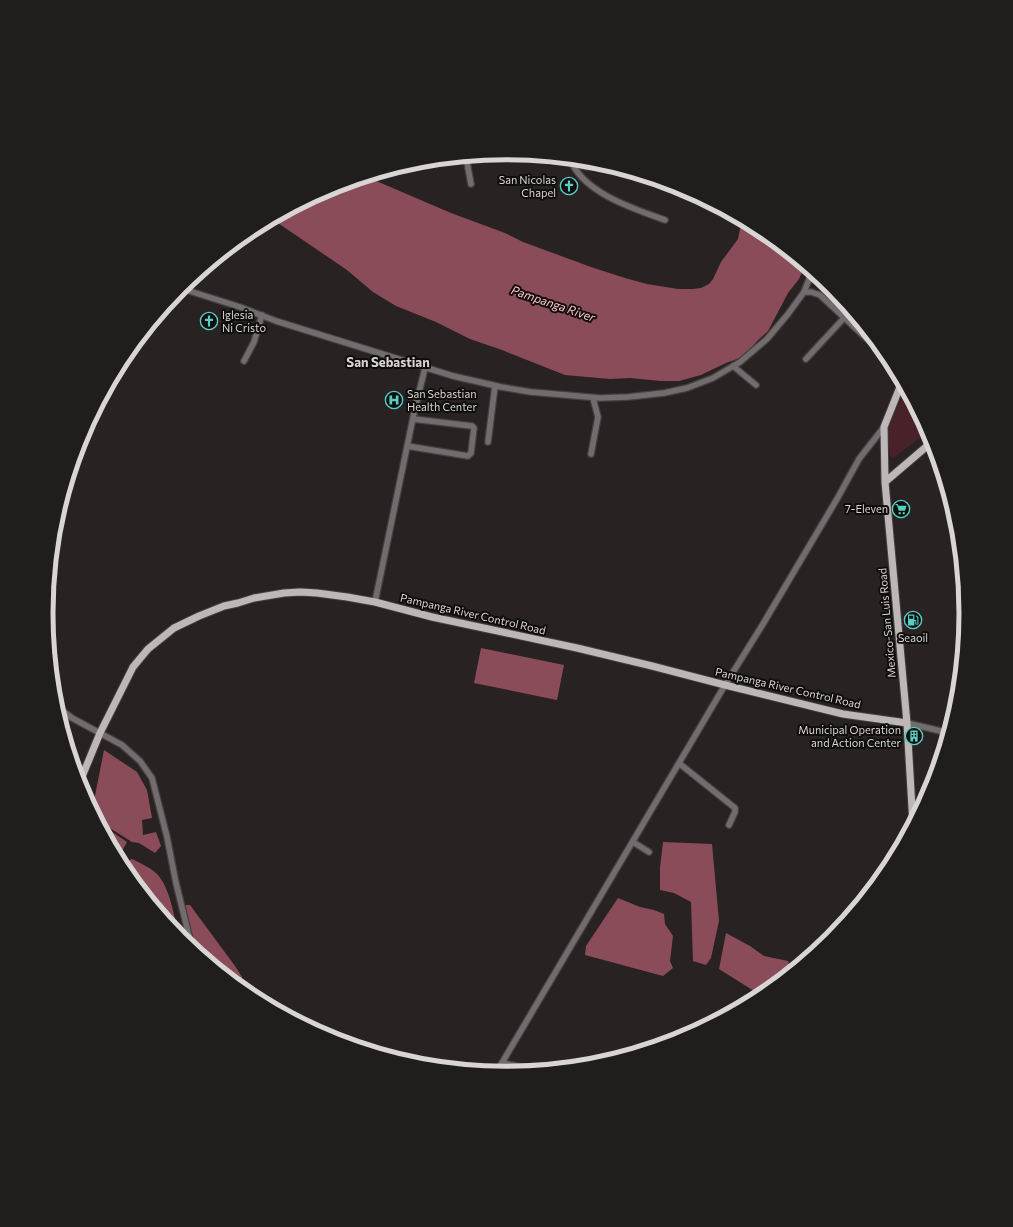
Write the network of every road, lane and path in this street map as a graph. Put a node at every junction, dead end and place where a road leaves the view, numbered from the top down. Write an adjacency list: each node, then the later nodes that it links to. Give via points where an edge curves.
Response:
1 (467, 162): 3 (street)
2 (572, 165): 4 (street, via 579,176 611,198)
3 (471, 184)
4 (665, 220)
5 (810, 277): 7 (street)
6 (188, 291): 8 (street)
7 (804, 292): 9 (street, via 820,295); 13 (street, via 767,339)
8 (262, 315): 12 (street, via 254,342); 14 (street)
9 (844, 318): 10 (street); 11 (street)
10 (867, 339)
11 (806, 359)
12 (244, 361)
13 (733, 366): 15 (street); 18 (street, via 713,378 687,388 628,397)
14 (425, 368): 16 (street); 19 (street)
15 (756, 385)
16 (495, 386): 18 (street); 21 (street)
17 (900, 388): 20 (main road)
18 (593, 398): 24 (street, via 598,417)
19 (413, 419): 22 (street); 22 (street, via 472,426 474,428 471,453 468,456)
20 (884, 427): 25 (main road, Mexico-San Luis Road); 27 (street, via 859,459 830,512)
21 (488, 442)
22 (407, 446): 26 (street)
23 (927, 446): 25 (main road)
24 (591, 454)
25 (886, 482): 29 (main road, Mexico-San Luis Road)
26 (375, 602): 27 (main road, Pampanga River Control Road); 31 (main road, Pampanga River Control Road, via 317,593 284,592 224,606 199,616 174,628 148,649 133,667)
27 (725, 685): 29 (main road, Pampanga River Control Road, via 843,714); 32 (street)
28 (64, 711): 31 (street)
29 (907, 723): 30 (street, Pampanga River Control Road); 34 (main road, Mexico-San Luis Road)
30 (945, 732)
31 (100, 733): 33 (main road, Pampanga River Control Road); 38 (street, via 122,745 140,761 152,778)
32 (680, 764): 35 (street, via 735,808); 36 (street)
33 (83, 774)
34 (912, 815)
35 (729, 824)
36 (633, 842): 37 (street); 39 (street)
37 (649, 852)
38 (189, 937)
39 (502, 1063): 40 (street); 41 (street)
40 (500, 1067)
41 (519, 1067)

